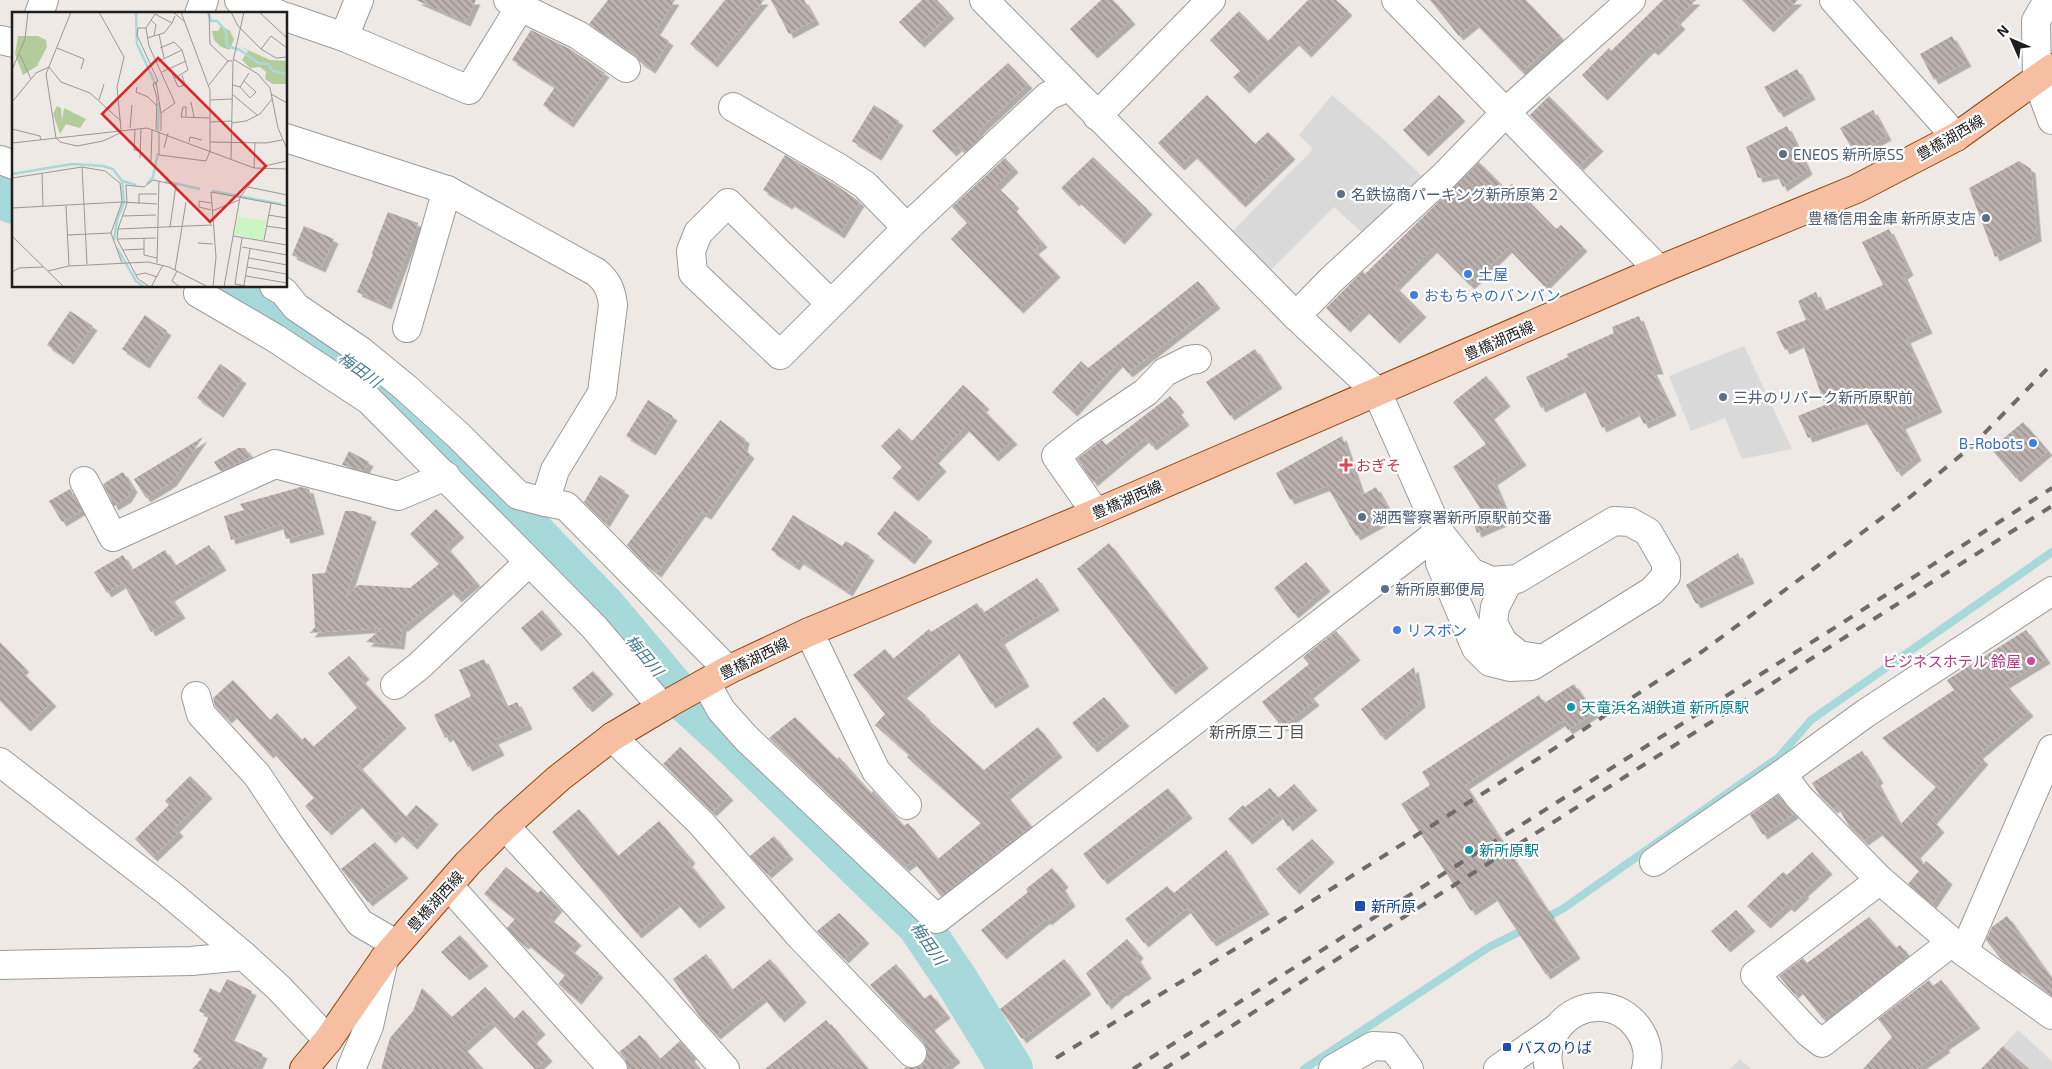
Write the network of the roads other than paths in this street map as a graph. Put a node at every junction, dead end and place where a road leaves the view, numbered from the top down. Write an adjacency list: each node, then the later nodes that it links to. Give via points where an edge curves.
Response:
1 (204, 0): 11 (street)
2 (239, 0): 12 (street)
3 (359, 0): 14 (street)
4 (984, 0): 17 (street)
5 (1211, 0): 20 (street)
6 (1396, 0): 19 (street)
7 (1631, 0): 19 (street)
8 (1834, 0): 22 (street)
9 (2048, 0): 16 (street, via 2036,21)
10 (514, 4): 14 (street, via 469,90); 15 (street, via 578,35)
11 (200, 12)
12 (272, 12)
13 (288, 18): 14 (street)
14 (344, 37)
15 (626, 68)
16 (2045, 74): 21 (street); 22 (main road, 豊橋湖西線)
17 (1068, 86): 20 (street); 27 (street, via 1048,96)
18 (734, 107): 27 (street, via 865,185)
19 (1507, 111): 28 (street); 32 (street, via 1445,175)
20 (1097, 116): 32 (street)
21 (2052, 120)
22 (1956, 137): 28 (main road, 豊橋湖西線, via 1856,188)
23 (288, 139): 26 (street)
24 (0, 160): 25 (street)
25 (12, 164)
26 (447, 190): 33 (street); 38 (street, via 596,272 606,280 611,290 613,305 602,394 555,470)
27 (907, 228): 31 (street)
28 (1659, 270): 35 (main road, 豊橋湖西線)
29 (277, 288): 38 (street, via 296,306 361,351 406,388 518,495)
30 (200, 289): 36 (street, via 369,400)
31 (831, 304): 31 (street, via 728,202 698,233 691,251 693,273 780,355)
32 (1296, 316): 35 (street)
33 (406, 328)
34 (1197, 359): 39 (street, via 1165,372 1146,392 1084,433 1056,456)
35 (1378, 392): 39 (main road, 豊橋湖西線); 40 (street)
36 (446, 476): 37 (street, via 398,496 275,464 113,537); 41 (street)
37 (84, 481)
38 (545, 502): 46 (street, via 566,506)
39 (1096, 512): 44 (main road, 豊橋湖西線)
40 (1438, 532): 42 (street, via 1471,572 1492,581); 45 (street, via 1440,564 1476,648 1490,662 1510,667 1532,666); 46 (street, via 937,919 746,738 721,710)
41 (529, 562): 47 (street); 49 (street)
42 (1509, 580): 45 (street, via 1495,607 1493,623 1503,642 1518,655); 45 (street, via 1517,579 1614,521 1630,522 1648,532 1666,562 1666,576 1652,591)
43 (2052, 591): 53 (street, via 1866,713)
44 (808, 632): 46 (main road, 豊橋湖西線); 54 (street, via 876,770)
45 (1543, 659)
46 (711, 680): 49 (main road, 豊橋湖西線)
47 (395, 685)
48 (196, 696): 60 (street, via 201,714 257,775 360,923)
49 (665, 705): 50 (main road, 豊橋湖西線)
50 (612, 737): 55 (main road, 豊橋湖西線); 66 (street, via 701,823 800,936)
51 (2052, 749): 59 (street)
52 (0, 762): 61 (street, via 169,893)
53 (1782, 774): 56 (street); 57 (street)
54 (907, 805)
55 (505, 826): 58 (main road, 豊橋湖西線); 67 (street, via 651,984)
56 (1654, 862)
57 (1880, 880): 59 (street); 59 (street, via 1755,975 1809,1033 1822,1043)
58 (449, 886): 60 (main road, 豊橋湖西線); 70 (street)
59 (1958, 947): 63 (street)
60 (390, 951): 65 (main road, 豊橋湖西線); 69 (street, via 369,1026)
61 (244, 956): 62 (street, via 190,961); 65 (street, via 280,988)
62 (0, 965)
63 (2052, 1015)
64 (1557, 1028): 73 (street); 74 (street, via 1549,1044); 75 (street, via 1569,1016 1584,1009 1616,1010 1641,1030 1647,1046)
65 (328, 1040): 68 (main road, 豊橋湖西線)
66 (912, 1053)
67 (716, 1066)
68 (304, 1069)
69 (351, 1069)
70 (613, 1069)
71 (1333, 1069): 72 (street, via 1373,1046 1393,1047)
72 (1409, 1069)
73 (1498, 1069)
74 (1549, 1069)
75 (1646, 1069)

